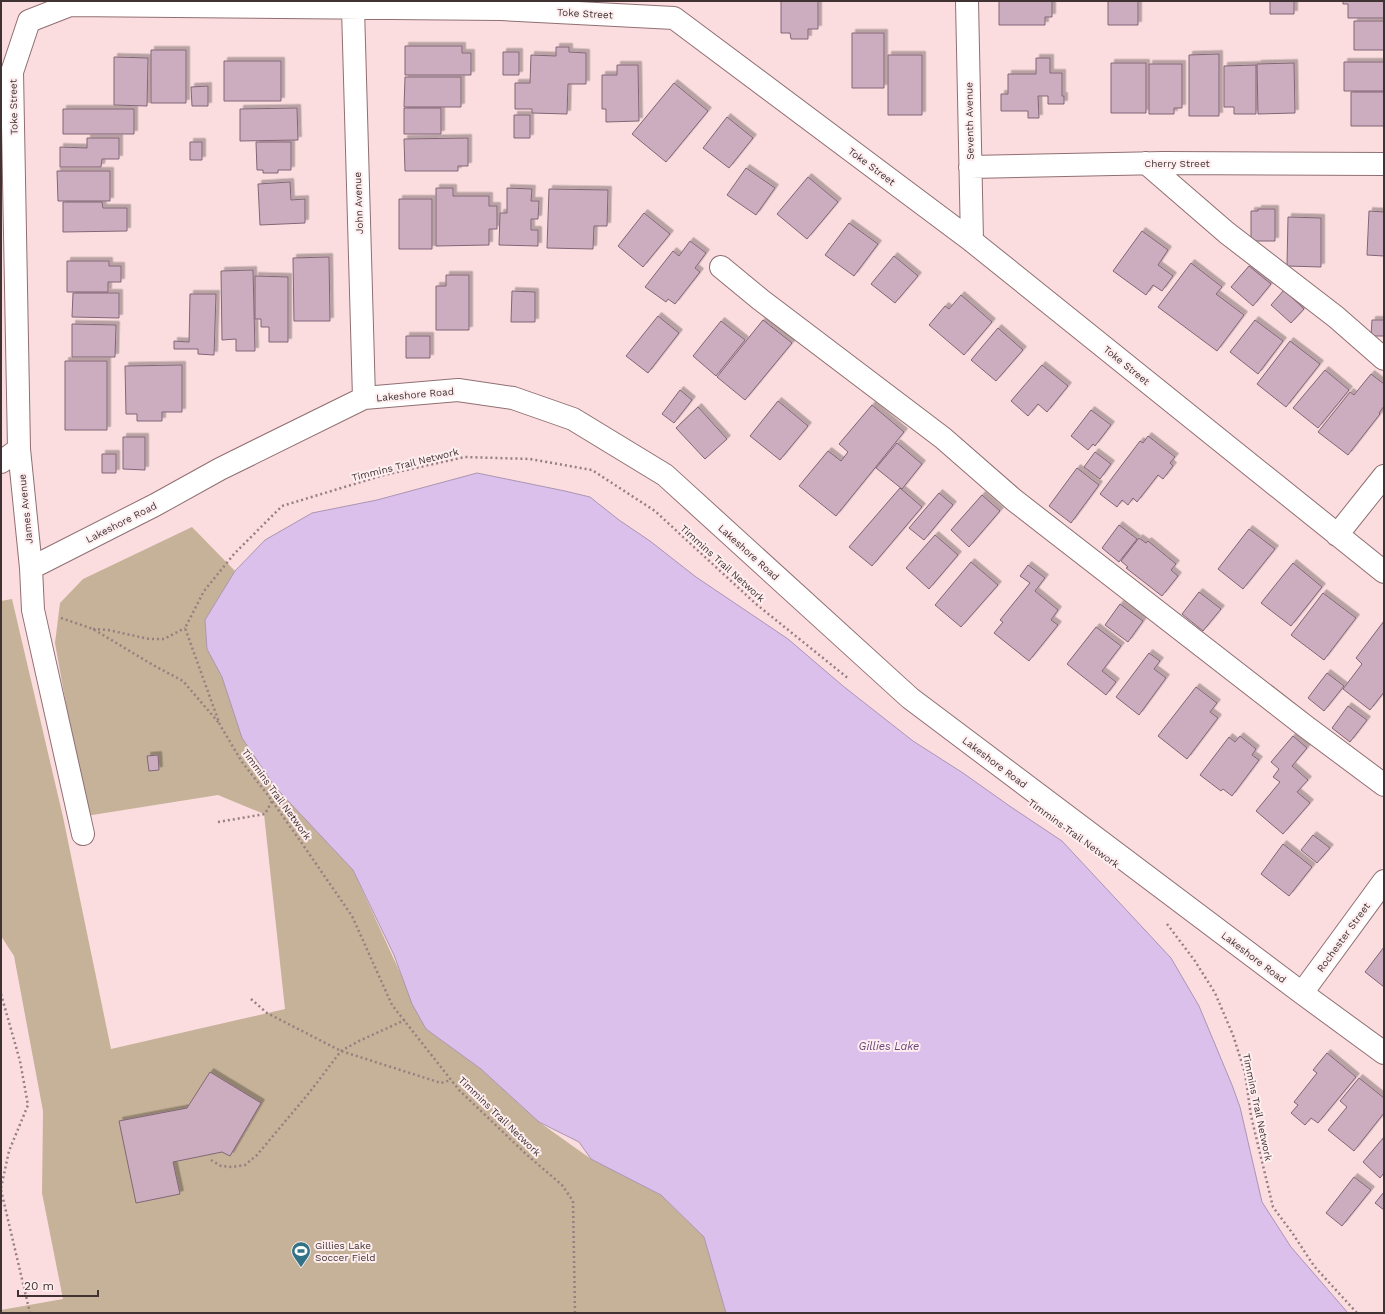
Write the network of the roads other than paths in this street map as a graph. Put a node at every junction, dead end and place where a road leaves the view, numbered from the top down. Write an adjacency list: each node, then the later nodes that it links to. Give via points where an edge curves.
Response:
1 (967, 1): 6 (street, Seventh Avenue)
2 (204, 4): 3 (street, Toke Street); 11 (street, Toke Street, via 70,5 29,21 12,72)
3 (353, 8): 7 (street, Toke Street, via 501,9 674,18); 10 (street, John Avenue)
4 (1146, 163): 5 (street, Cherry Street); 6 (street, Cherry Street); 9 (street, via 1227,233 1336,317)
5 (1384, 164)
6 (970, 167): 7 (street, Seventh Avenue)
7 (972, 241): 13 (street, Toke Street)
8 (721, 267): 16 (street, via 943,438 1014,500)
9 (1384, 359)
10 (364, 398): 14 (street, Lakeshore Road, via 220,469); 19 (street, Lakeshore Road, via 458,390 513,398 573,419 665,475 910,698)
11 (10, 456): 14 (street, James Avenue)
12 (1384, 476): 13 (street)
13 (1337, 535): 15 (street, Toke Street)
14 (30, 568): 17 (street, James Avenue, via 33,610)
15 (1384, 572)
16 (1384, 785)
17 (83, 834)
18 (1384, 881): 19 (street, Rochester Street)
19 (1302, 993): 20 (street, Lakeshore Road)
20 (1384, 1053)

